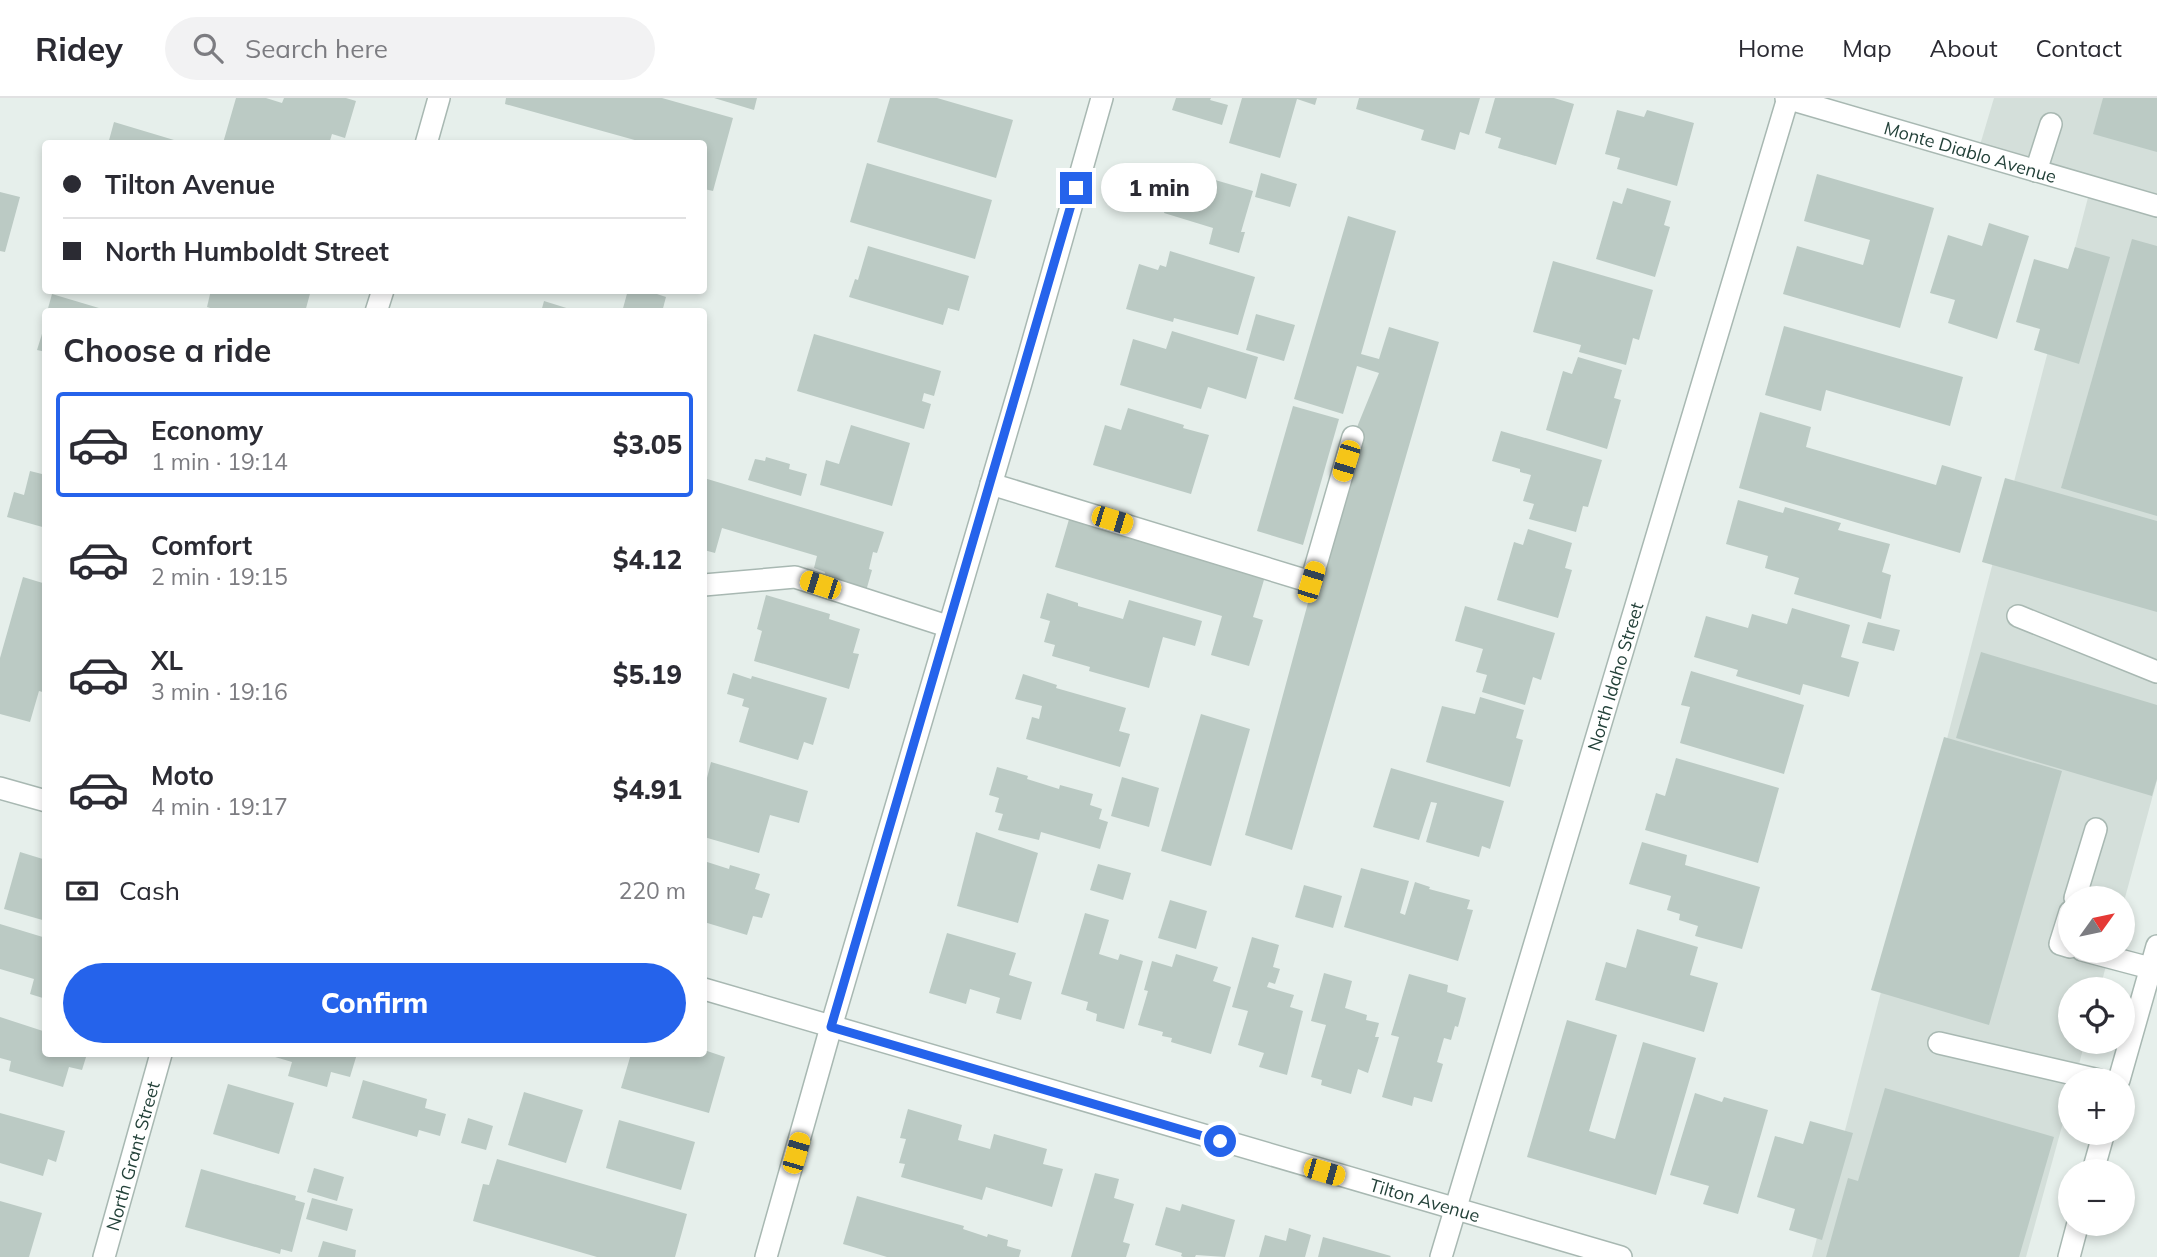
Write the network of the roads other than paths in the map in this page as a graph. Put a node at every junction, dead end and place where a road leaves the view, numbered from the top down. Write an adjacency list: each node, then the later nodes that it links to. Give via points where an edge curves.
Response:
1 (439, 98): 5 (street)
2 (1102, 98): 9 (street)
3 (1787, 98): 6 (street, Monte Diablo Avenue); 27 (street, North Idaho Street)
4 (2051, 124): 6 (street)
5 (427, 140)
6 (2036, 171): 7 (street, Monte Diablo Avenue)
7 (2157, 206)
8 (1353, 438): 9 (street, via 1311,582)
9 (991, 484): 12 (street)
10 (707, 585): 12 (street, via 795,577)
11 (2018, 616): 13 (street)
12 (947, 626): 22 (street)
13 (2157, 671)
14 (0, 788): 15 (street)
15 (42, 800)
16 (2096, 829): 17 (street)
17 (2079, 886)
18 (2157, 946): 20 (street)
19 (2131, 963): 20 (street)
20 (2150, 968): 25 (street)
21 (707, 990): 22 (street, Tilton Avenue)
22 (831, 1027): 27 (street, Tilton Avenue); 30 (street)
23 (1939, 1043): 26 (street)
24 (161, 1057): 29 (street, North Grant Street)
25 (2122, 1068)
26 (2058, 1071)
27 (1454, 1210): 31 (street, North Idaho Street); 32 (street, Tilton Avenue)
28 (2074, 1236): 33 (street)
29 (104, 1257)
30 (766, 1257)
31 (1441, 1257)
32 (1621, 1257)
33 (2068, 1257)

